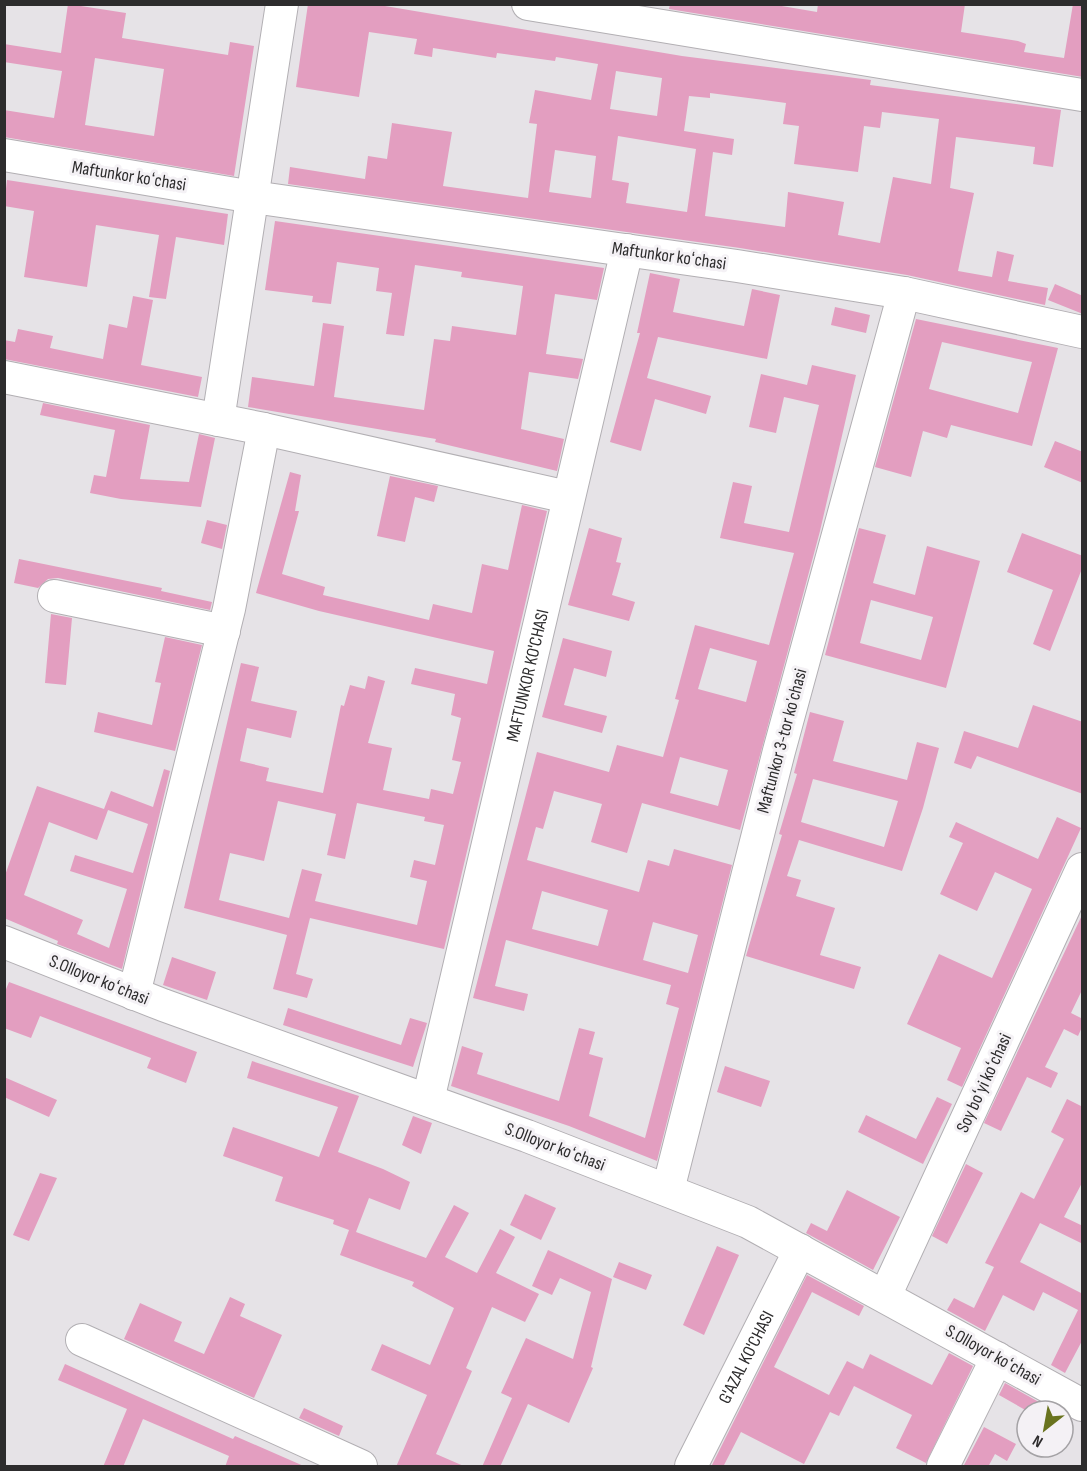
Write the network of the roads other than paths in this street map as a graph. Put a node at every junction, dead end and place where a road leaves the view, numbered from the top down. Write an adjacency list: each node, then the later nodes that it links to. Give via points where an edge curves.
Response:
1 (282, 4): 5 (street)
2 (528, 4): 3 (street)
3 (1083, 95)
4 (4, 155): 5 (street, Maftunkor koʻchasi)
5 (253, 197): 6 (street, Maftunkor koʻchasi); 10 (street)
6 (627, 250): 7 (street, Maftunkor koʻchasi); 12 (street, MAFTUNKOR KO'CHASI)
7 (904, 293): 8 (street, Maftunkor koʻchasi); 19 (street, Maftunkor 3-tor koʼchasi, via 778,751)
8 (1083, 332)
9 (4, 377): 10 (street)
10 (218, 420): 11 (street)
11 (264, 429): 12 (street); 14 (street)
12 (568, 497): 18 (street, MAFTUNKOR KO'CHASI)
13 (54, 596): 14 (street)
14 (224, 631): 17 (street)
15 (1083, 869): 21 (street, Soy boʻyi koʻchasi)
16 (4, 942): 17 (street, S.Olloyor koʻchasi)
17 (134, 993): 18 (street, S.Olloyor koʻchasi)
18 (428, 1100): 19 (street, S.Olloyor koʻchasi)
19 (668, 1190): 20 (street, S.Olloyor koʻchasi, via 748,1222)
20 (800, 1250): 21 (street, S.Olloyor koʻchasi); 26 (street, G'AZAL KO'CHASI)
21 (885, 1296): 23 (street, S.Olloyor koʻchasi)
22 (82, 1340): 25 (street)
23 (997, 1358): 24 (street, S.Olloyor koʻchasi); 27 (street)
24 (1080, 1395)
25 (361, 1467)
26 (692, 1467)
27 (943, 1467)

